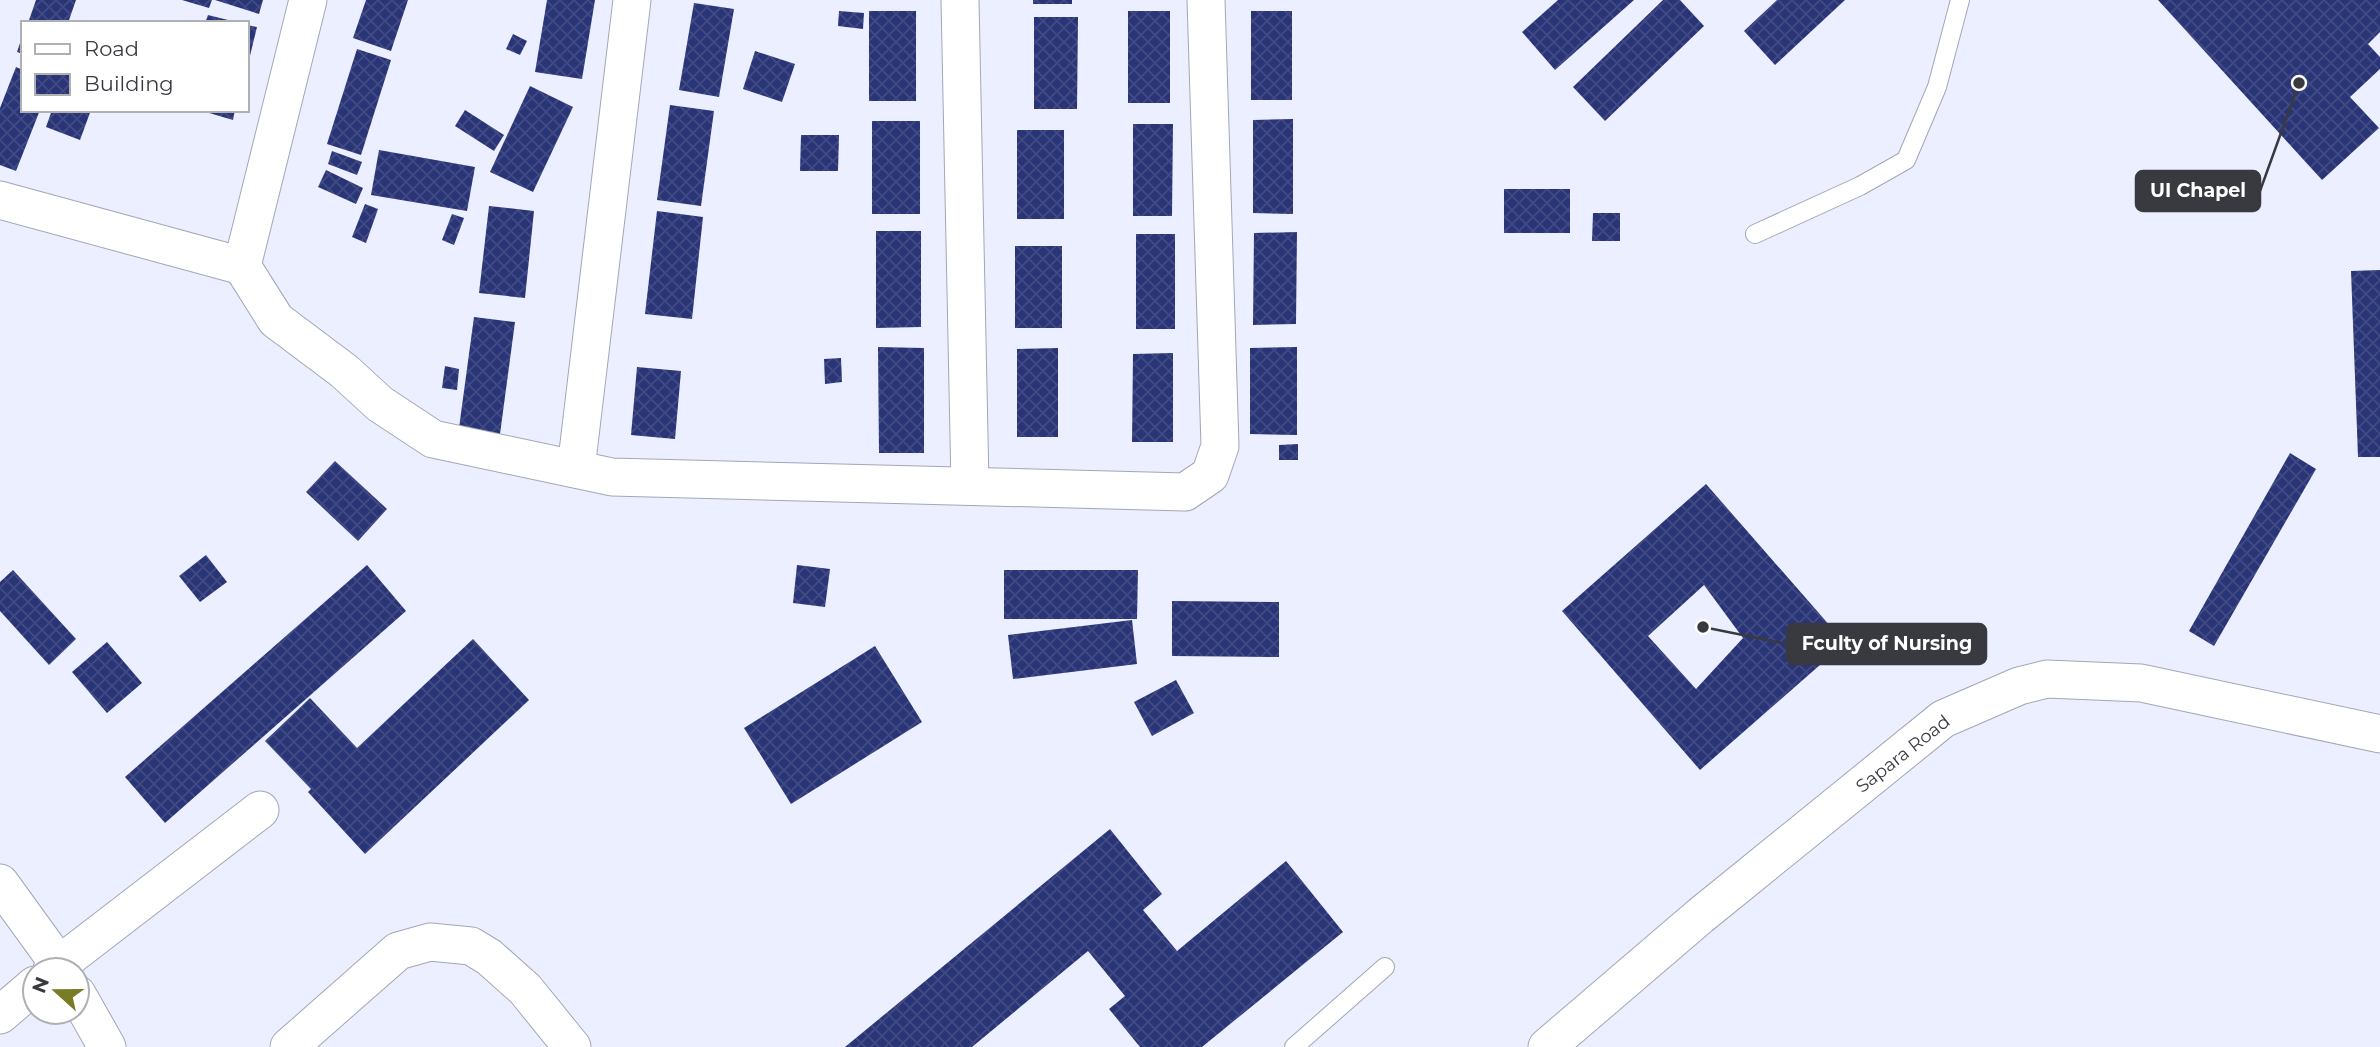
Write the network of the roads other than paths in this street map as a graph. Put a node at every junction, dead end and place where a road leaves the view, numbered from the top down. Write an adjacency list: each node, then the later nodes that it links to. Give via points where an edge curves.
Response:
1 (308, 0): 8 (street)
2 (632, 0): 9 (street)
3 (960, 0): 10 (street)
4 (1206, 0): 10 (street, via 1220,446 1210,475 1185,492)
5 (1960, 0): 7 (lane, via 1937,87 1906,160)
6 (0, 200): 8 (street)
7 (1755, 234)
8 (242, 266): 9 (street, via 276,320 380,404 433,439)
9 (576, 469): 10 (street, via 612,477)
10 (970, 485)
11 (2380, 734): 24 (street, Sapara Road, via 2141,683 2047,679 2019,686 1943,719)
12 (260, 810): 15 (street)
13 (0, 883): 14 (street)
14 (44, 956)
15 (83, 956)
16 (1385, 967): 23 (lane)
17 (21, 1001): 18 (street)
18 (0, 1015)
19 (91, 1025): 20 (street)
20 (107, 1047)
21 (289, 1047): 22 (street, via 398,951 430,942 471,946 489,957 525,989)
22 (572, 1047)
23 (1294, 1047)
24 (1546, 1047)

